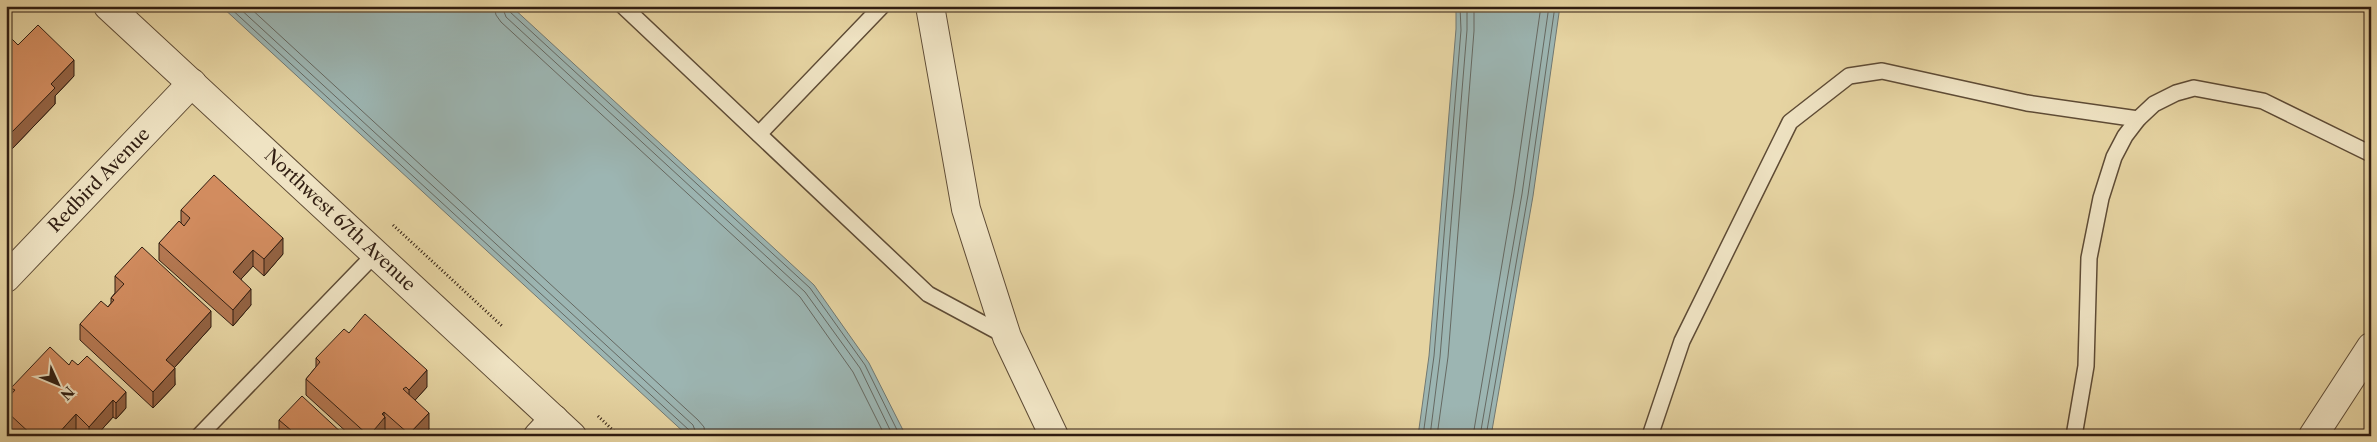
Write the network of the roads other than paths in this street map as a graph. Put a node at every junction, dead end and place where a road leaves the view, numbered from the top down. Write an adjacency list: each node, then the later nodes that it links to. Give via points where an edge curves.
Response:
1 (108, 6): 5 (street, Northwest 67th Avenue)
2 (623, 6): 7 (lane)
3 (882, 6): 7 (lane)
4 (930, 6): 11 (street, via 966,209)
5 (192, 83): 9 (street, Northwest 67th Avenue); 10 (street, Redbird Avenue)
6 (2138, 119): 8 (lane, via 2154,104 2194,88 2263,101); 16 (lane, via 2027,103 1882,71 1849,76 1790,122 1682,341); 17 (lane, via 2114,157 2090,249 2086,366)
7 (759, 134): 11 (lane, via 928,294)
8 (2371, 154)
9 (376, 253): 13 (street, Northwest 67th Avenue); 14 (lane)
10 (6, 278)
11 (1007, 337): 15 (street)
12 (2371, 347): 18 (street)
13 (555, 430)
14 (199, 436)
15 (1054, 436)
16 (1650, 436)
17 (2074, 436)
18 (2313, 436)

